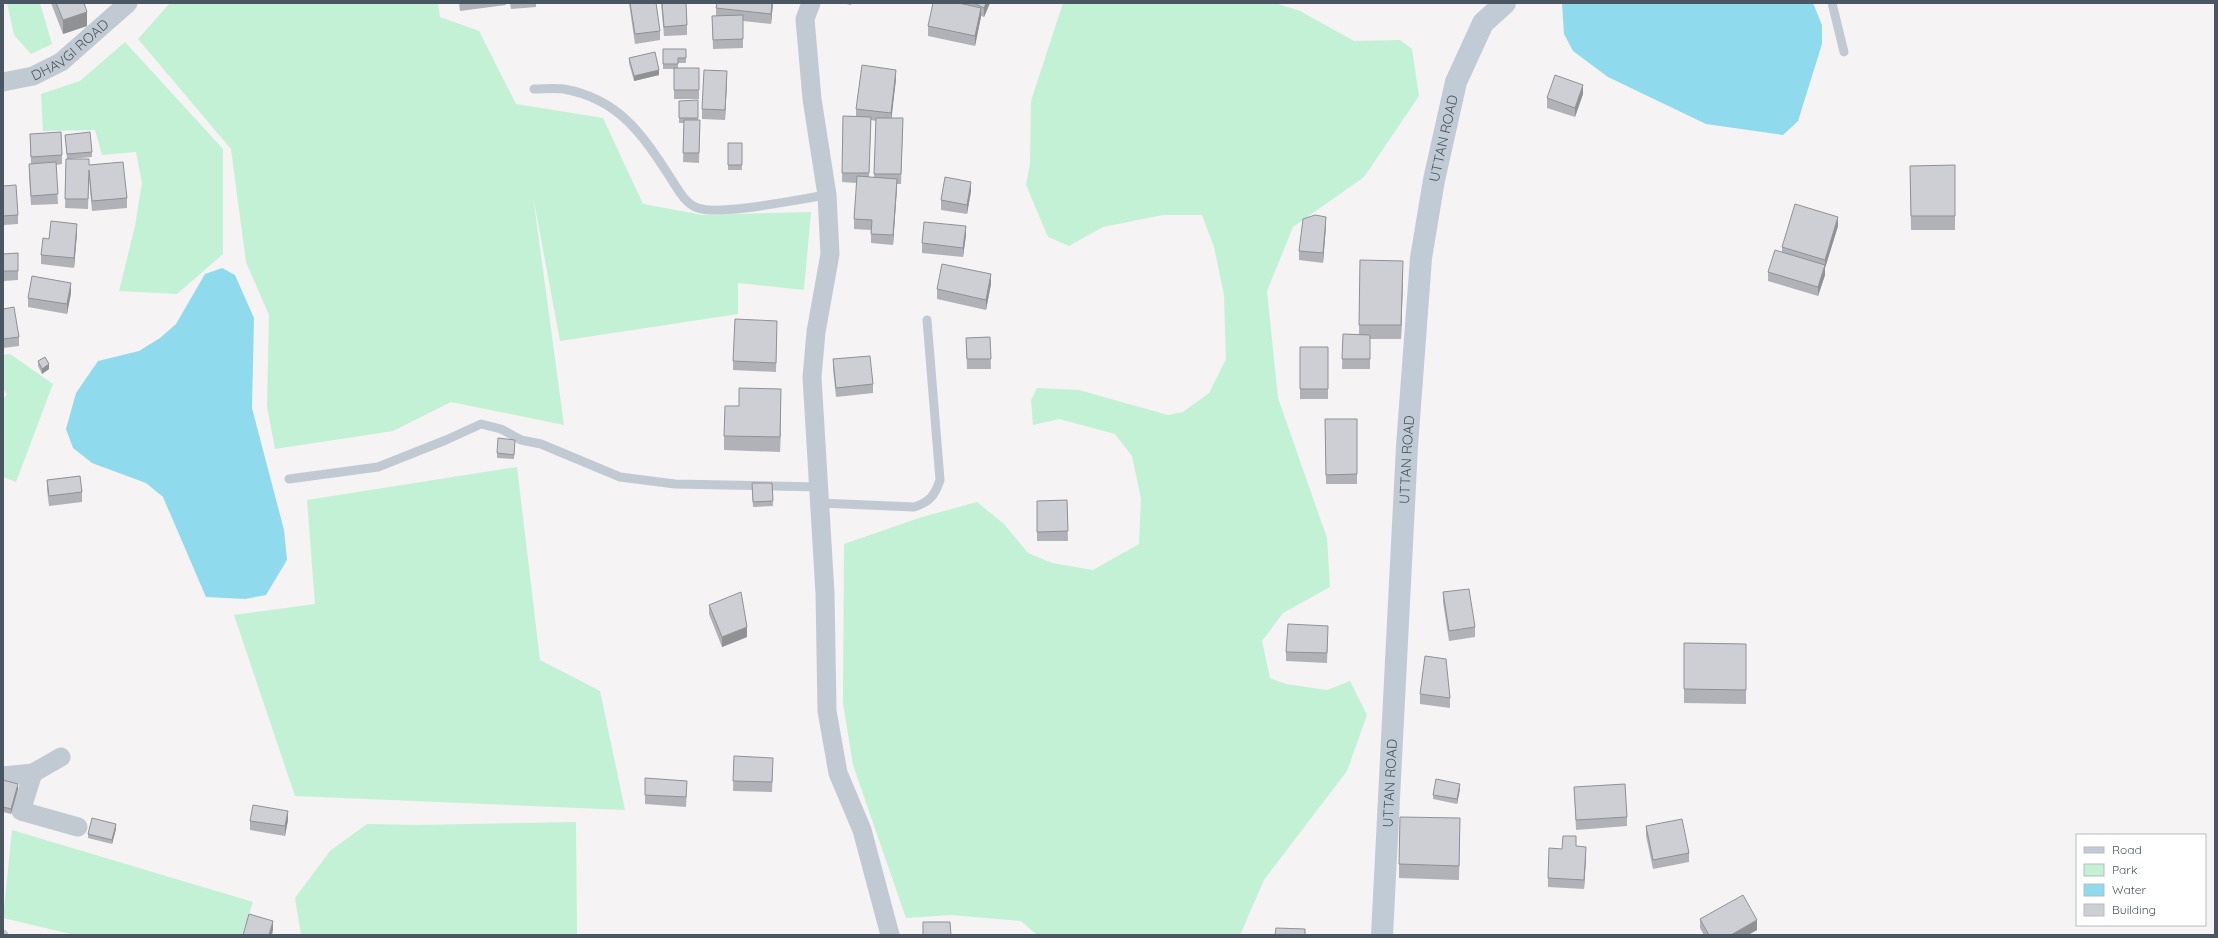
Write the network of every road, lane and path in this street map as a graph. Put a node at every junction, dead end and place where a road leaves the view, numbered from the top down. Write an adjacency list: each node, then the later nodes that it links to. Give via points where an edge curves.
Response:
1 (128, 3): 6 (street, DHAVGI ROAD, via 61,62 33,76)
2 (811, 3): 8 (street, via 805,18 812,99)
3 (1505, 3): 17 (main road, UTTAN ROAD, via 1483,23 1456,82 1434,180 1421,258 1407,446)
4 (1832, 3): 5 (lane)
5 (1844, 52)
6 (3, 82)
7 (534, 89): 8 (lane, via 564,89 598,100 622,115 648,144 682,196 697,208 716,211)
8 (827, 195): 11 (street, via 830,254 816,332 812,377)
9 (927, 320): 11 (lane, via 940,480 936,493 925,504 914,507)
10 (289, 479): 11 (lane, via 378,467 481,424 501,429 521,440 541,444 620,476 675,484)
11 (820, 495): 16 (street, via 827,711 838,773 862,830)
12 (61, 757): 13 (street)
13 (33, 773): 14 (street); 15 (street, via 20,811)
14 (3, 776)
15 (78, 827)
16 (890, 935)
17 (1382, 935)

